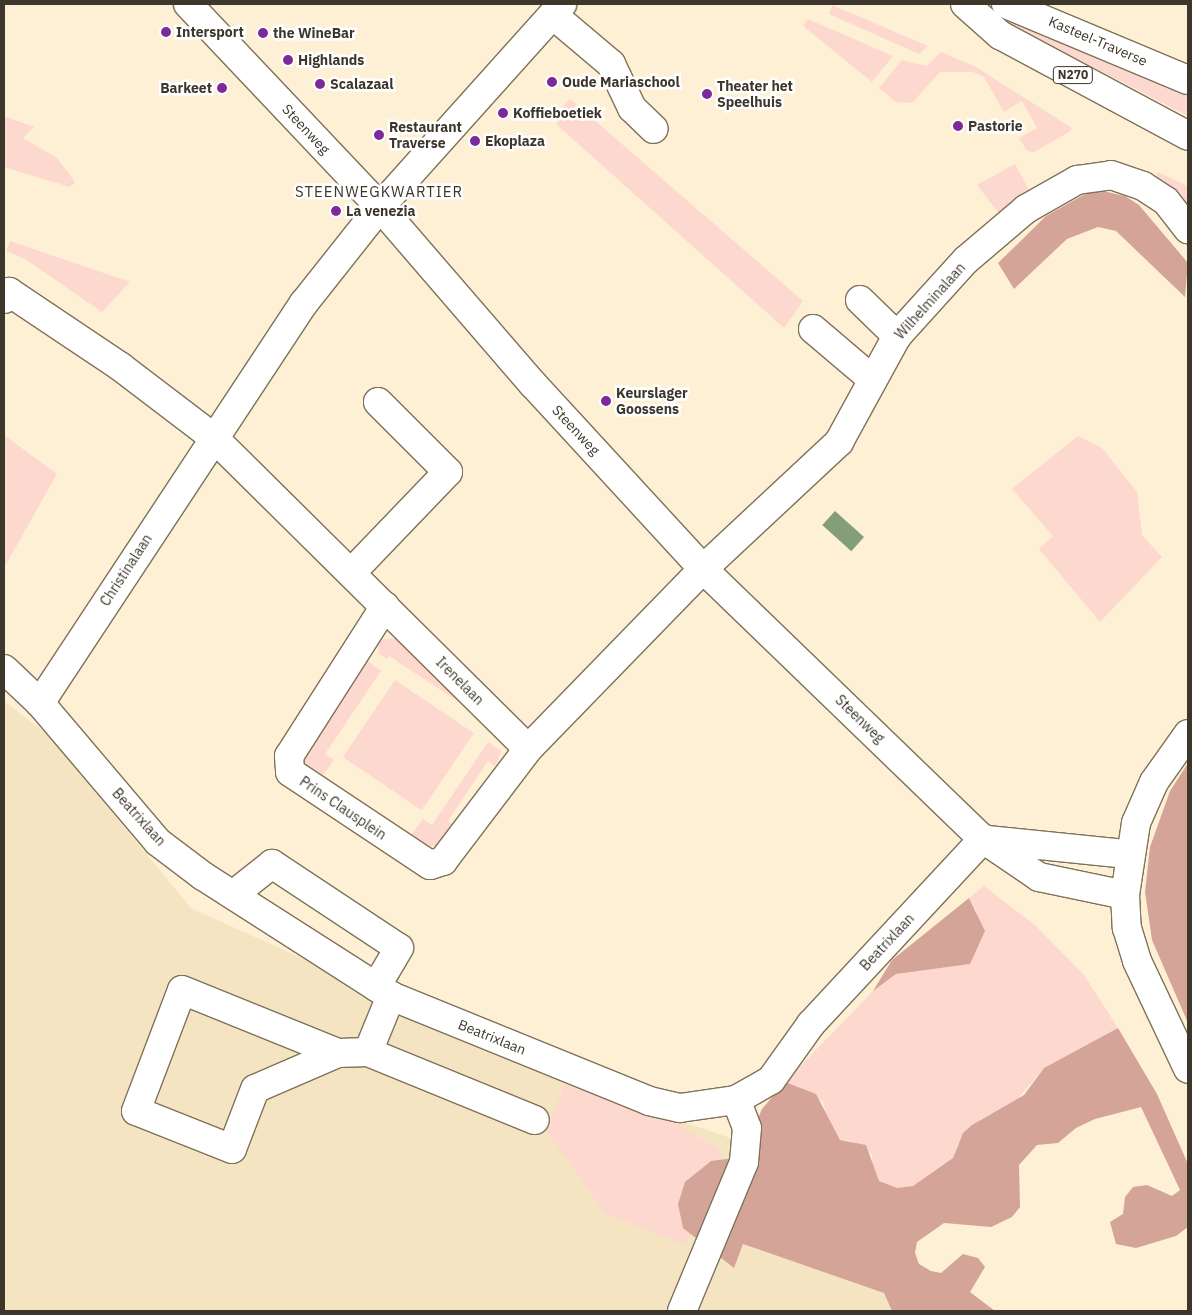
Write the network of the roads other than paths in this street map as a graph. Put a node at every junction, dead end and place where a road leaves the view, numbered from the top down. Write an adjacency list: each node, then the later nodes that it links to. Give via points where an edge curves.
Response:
1 (188, 4): 8 (street, Steenweg)
2 (965, 4): 7 (street, N270, via 1000,35)
3 (1006, 4): 5 (street, Kasteel-Traverse)
4 (557, 10): 6 (street, via 611,64 632,108); 8 (street, Christinalaan)
5 (1188, 80)
6 (654, 129)
7 (1188, 136)
8 (380, 207): 16 (street, Christinalaan, via 304,303); 17 (street, Steenweg, via 533,384)
9 (1188, 229): 13 (street, Wilhelminalaan, via 1166,202 1143,186 1111,175 1077,180 1026,209 966,260)
10 (4, 299): 16 (street, via 10,292 121,367)
11 (860, 300): 13 (street)
12 (813, 328): 14 (street)
13 (897, 336): 14 (street, Wilhelminalaan)
14 (872, 379): 17 (street, Wilhelminalaan, via 839,442)
15 (378, 402): 18 (street, via 448,472)
16 (212, 437): 18 (street, Irenelaan); 21 (street, Christinalaan)
17 (703, 568): 23 (street); 24 (street, Steenweg)
18 (351, 573): 19 (street, Irenelaan)
19 (385, 606): 23 (street, Irenelaan); 23 (street, Prins Clausplein, via 289,756 290,772 430,866 443,862)
20 (4, 669): 21 (street, Beatrixlaan)
21 (40, 703): 26 (street, Beatrixlaan, via 158,842)
22 (1188, 734): 25 (street, via 1154,782)
23 (528, 749)
24 (983, 839): 25 (street); 27 (street, Steenweg, via 1039,877); 32 (street, Beatrixlaan, via 811,1024 771,1080)
25 (1128, 854): 27 (street)
26 (233, 895): 28 (street, Beatrixlaan); 28 (street, via 272,864 399,948)
27 (1125, 895): 31 (street, via 1137,961)
28 (384, 991): 29 (street); 32 (street, Beatrixlaan, via 648,1101 680,1108)
29 (368, 1052): 30 (street); 33 (street)
30 (338, 1053): 30 (street, via 182,990 136,1111 232,1148 255,1089)
31 (1188, 1069)
32 (736, 1100): 34 (street, via 747,1128 744,1162)
33 (535, 1120)
34 (682, 1311)

